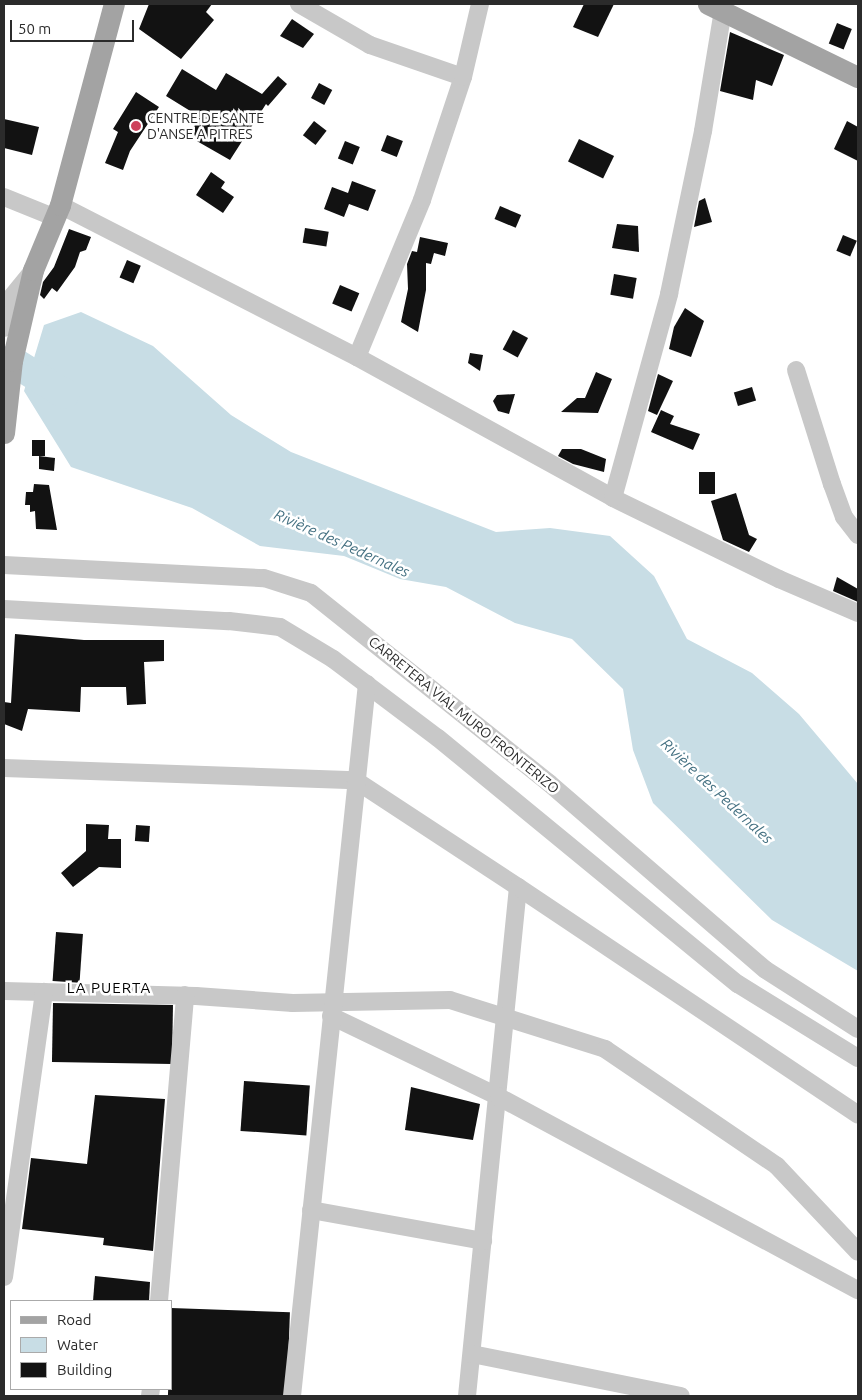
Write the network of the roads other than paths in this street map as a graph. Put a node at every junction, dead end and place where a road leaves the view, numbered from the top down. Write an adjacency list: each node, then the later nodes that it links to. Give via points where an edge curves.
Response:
1 (114, 4): 8 (main road)
2 (299, 4): 5 (street, via 370,45)
3 (480, 4): 5 (street)
4 (715, 7): 6 (main road); 14 (street, via 704,131 669,294)
5 (463, 77): 11 (street, via 422,200)
6 (858, 78)
7 (4, 197): 8 (street)
8 (58, 211): 9 (main road); 11 (street)
9 (33, 270): 10 (street, via 10,299); 13 (main road, via 12,361)
10 (4, 328)
11 (357, 357): 14 (street)
12 (796, 370): 15 (street, via 838,500 850,527)
13 (4, 433)
14 (613, 498): 18 (street, via 779,579)
15 (858, 535)
16 (4, 565): 28 (street, CARRETERA VIAL MURO FRONTERIZO, via 264,578 310,593 549,783 766,970)
17 (4, 609): 19 (street, via 229,620 280,627 333,658)
18 (858, 613)
19 (367, 684): 21 (street); 29 (street, via 446,744 738,984 828,1043)
20 (4, 768): 21 (street)
21 (355, 780): 22 (street); 26 (street)
22 (518, 887): 27 (street); 31 (street)
23 (4, 991): 24 (street)
24 (44, 992): 25 (street); 33 (street)
25 (185, 995): 26 (street); 38 (street)
26 (332, 1008): 27 (street, via 450,1000); 30 (street); 32 (street)
27 (505, 1019): 30 (street); 35 (street, via 605,1049 778,1166)
28 (858, 1029)
29 (858, 1058)
30 (499, 1097): 34 (street); 37 (street)
31 (858, 1115)
32 (311, 1210): 34 (street); 40 (street)
33 (7, 1232): 36 (street)
34 (483, 1240): 39 (street)
35 (858, 1252)
36 (4, 1276)
37 (858, 1290)
38 (159, 1300)
39 (472, 1354): 41 (street); 42 (street)
40 (292, 1396)
41 (468, 1396)
42 (681, 1396)

